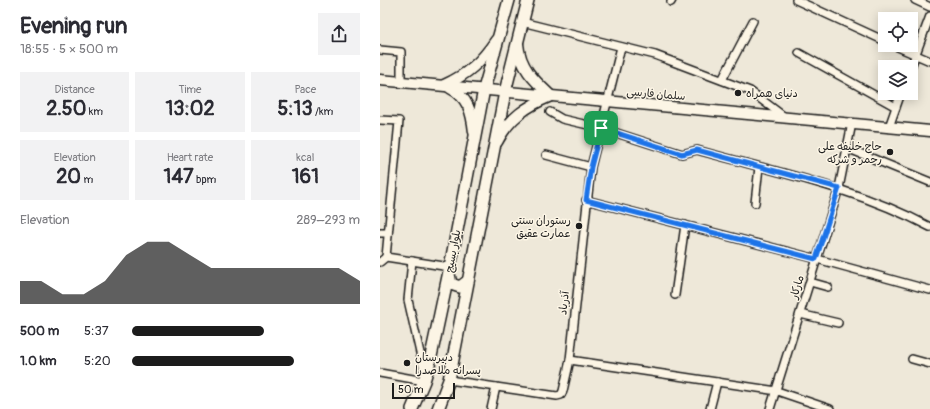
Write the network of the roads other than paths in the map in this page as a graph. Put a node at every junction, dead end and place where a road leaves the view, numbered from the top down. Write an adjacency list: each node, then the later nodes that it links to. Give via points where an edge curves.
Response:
1 (509, 0): 10 (main road, بلوار بسیج)
2 (528, 0): 9 (main road, بلوار بسیج)
3 (796, 0): 5 (street)
4 (914, 0): 6 (street)
5 (804, 2): 12 (street)
6 (930, 7)
7 (930, 16): 17 (street)
8 (753, 21): 21 (street)
9 (522, 22): 11 (main road, بلوار بسیج); 13 (street)
10 (497, 38): 23 (main road, via 486,55 472,69); 24 (main road, بلوار بسیج)
11 (517, 38): 25 (main road, بلوار بسیج); 26 (main road, via 519,56 526,71)
12 (878, 38)
13 (622, 46): 21 (street, via 655,55); 28 (street, آذرباد)
14 (380, 50): 22 (street, via 401,52)
15 (908, 52): 17 (street)
16 (799, 53): 29 (street)
17 (915, 55): 18 (street); 19 (street)
18 (913, 60)
19 (930, 61)
20 (380, 80): 22 (main road, سلمان فارسی)
21 (722, 80): 31 (street, via 750,91)
22 (401, 82): 23 (main road, سلمان فارسی)
23 (444, 85): 24 (main road, سلمان فارسی); 37 (main road, via 458,92 466,100 472,115)
24 (484, 90): 25 (main road, سلمان فارسی); 37 (main road, بلوار بسیج)
25 (505, 92): 26 (main road, سلمان فارسی); 38 (main road, بلوار بسیج)
26 (552, 96): 28 (main road, سلمان فارسی); 38 (main road, via 521,111 502,132)
27 (899, 100): 29 (street)
28 (608, 101): 31 (main road, سلمان فارسی); 35 (street, آذرباد)
29 (896, 107): 34 (street)
30 (550, 112): 35 (street, via 562,120)
31 (786, 118): 33 (main road, سلمان فارسی)
32 (380, 120): 50 (street, via 399,121)
33 (852, 123): 34 (main road, سلمان فارسی); 39 (street, مارکار)
34 (889, 127): 36 (main road, سلمان فارسی)
35 (601, 128): 41 (street, آذرباد); 42 (street, via 682,154 697,150)
36 (930, 131)
37 (475, 140): 54 (main road, بلوار بسیج)
38 (495, 146): 55 (main road, بلوار بسیج)
39 (847, 148): 43 (street); 44 (street, مارکار)
40 (546, 155): 41 (street)
41 (591, 167): 45 (street, آذرباد)
42 (759, 167): 44 (street); 46 (street)
43 (930, 182)
44 (839, 188): 48 (street); 52 (street, مارکار)
45 (586, 200): 47 (street); 65 (street, آذرباد)
46 (755, 203)
47 (685, 225): 52 (street); 59 (street)
48 (930, 227)
49 (380, 233): 50 (street)
50 (388, 233): 51 (street)
51 (383, 259): 53 (street)
52 (816, 259): 56 (street, مارکار); 58 (street)
53 (412, 261): 54 (street); 68 (street, via 408,300)
54 (450, 270): 55 (main road, via 451,284 460,287); 60 (main road, بلوار بسیج)
55 (468, 281): 61 (main road, بلوار بسیج)
56 (810, 282): 57 (street); 62 (street, مارکار)
57 (828, 287)
58 (930, 290)
59 (675, 295)
60 (441, 308): 61 (main road, via 448,302 457,303); 68 (main road, بلوار بسیج)
61 (462, 310): 69 (main road, بلوار بسیج)
62 (800, 314): 63 (street); 72 (street, مارکار)
63 (838, 323)
64 (912, 359): 66 (street)
65 (570, 360): 70 (street); 71 (street, آذرباد, via 561,395)
66 (930, 364)
67 (380, 372): 68 (street)
68 (425, 379): 74 (main road, بلوار بسیج)
69 (448, 380): 71 (street, آذرباد); 75 (main road, بلوار بسیج)
70 (718, 382): 72 (street); 77 (street)
71 (496, 387): 76 (street)
72 (777, 391): 73 (street); 78 (street, مارکار)
73 (812, 406): 79 (street)
74 (412, 409)
75 (438, 409)
76 (491, 409)
77 (710, 409)
78 (770, 409)
79 (830, 409)

